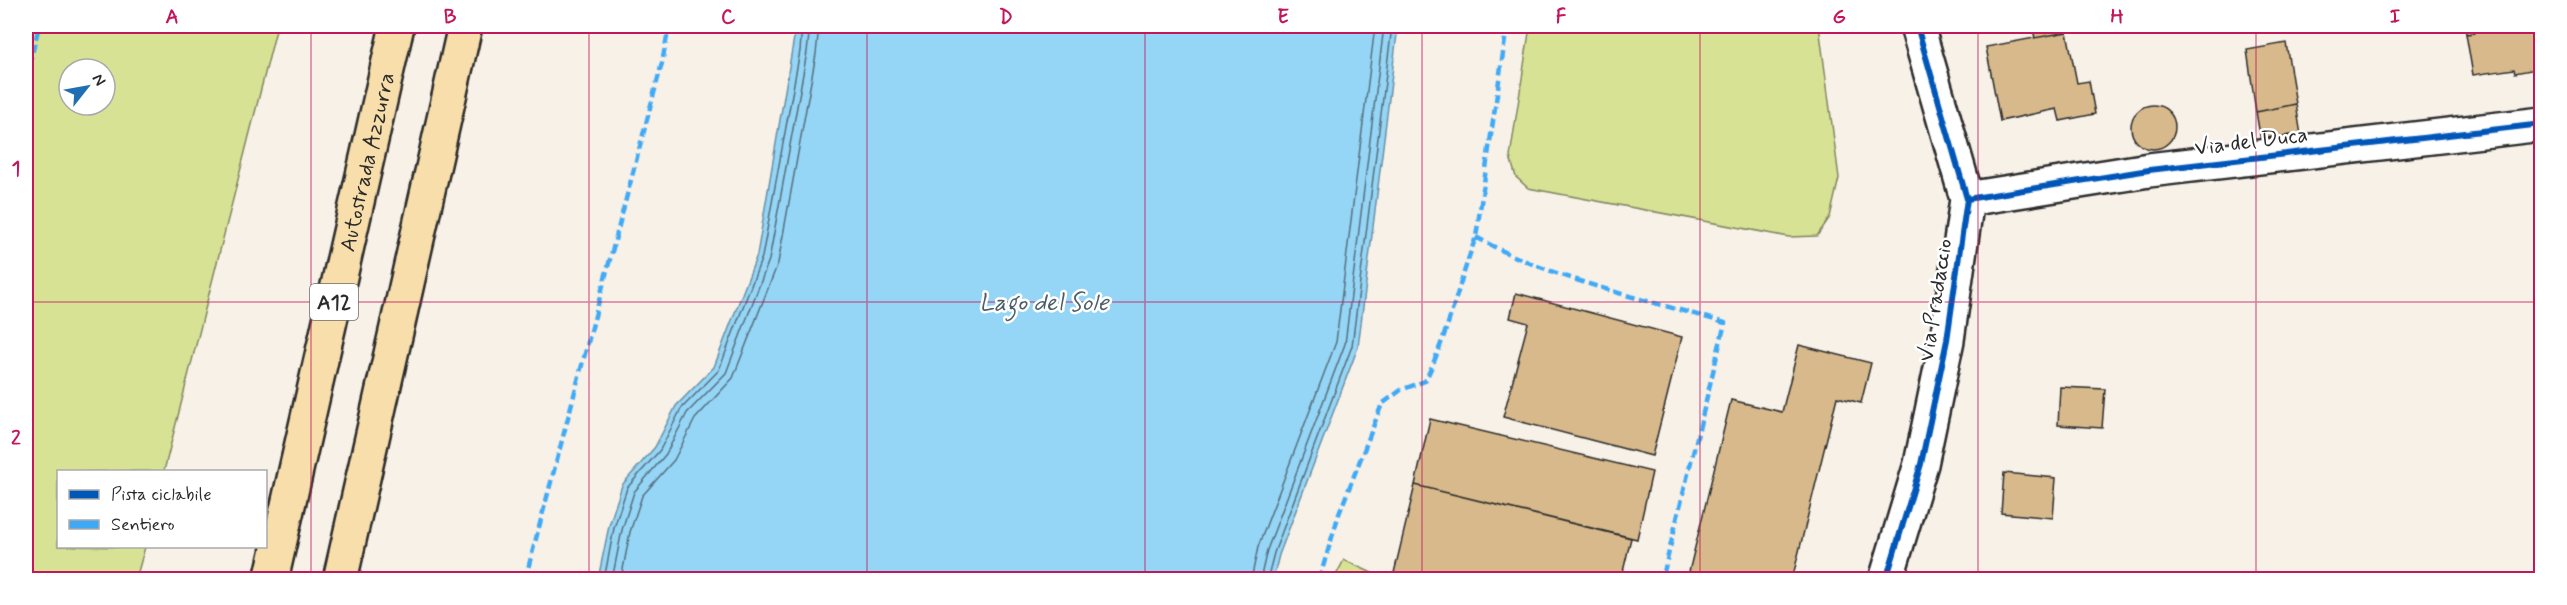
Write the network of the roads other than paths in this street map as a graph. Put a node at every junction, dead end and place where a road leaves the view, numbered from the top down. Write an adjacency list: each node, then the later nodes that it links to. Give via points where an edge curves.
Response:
1 (397, 26): 6 (highway, Autostrada Azzurra / A12)
2 (465, 26): 7 (highway)
3 (1917, 26): 5 (street, Via Pradaccio)
4 (2541, 124): 5 (street, Via del Duca, via 2149,170)
5 (1967, 200): 8 (street, Via Pradaccio, via 1947,340 1921,464)
6 (271, 579)
7 (339, 579)
8 (1886, 579)

